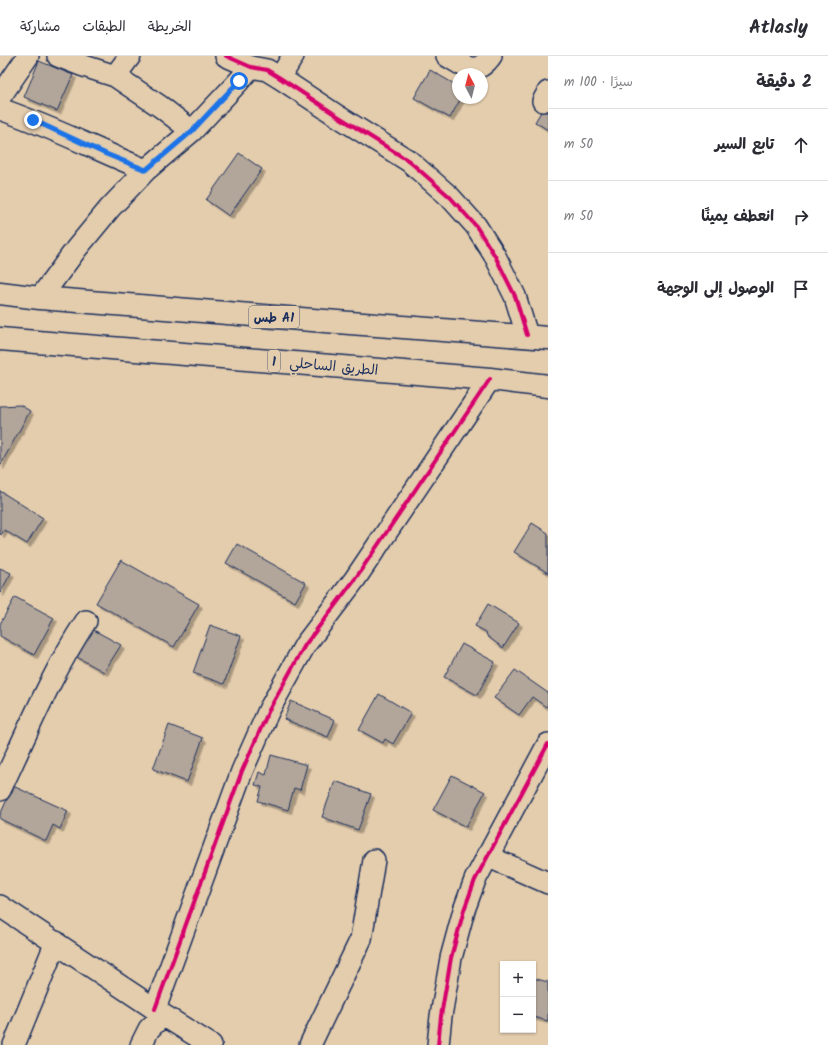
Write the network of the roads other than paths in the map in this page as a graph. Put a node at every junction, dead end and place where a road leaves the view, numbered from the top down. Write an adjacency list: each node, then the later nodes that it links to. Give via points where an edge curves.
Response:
1 (28, 56): 11 (street)
2 (58, 56): 9 (street)
3 (130, 56): 9 (street)
4 (226, 56): 8 (street)
5 (292, 56): 10 (street)
6 (448, 56): 7 (street, via 478,69)
7 (492, 56)
8 (251, 67): 10 (street, via 267,70); 13 (street)
9 (115, 76): 13 (street)
10 (280, 78): 17 (street, via 409,161 450,197 476,226 495,256)
11 (0, 97)
12 (0, 109): 14 (street, via 33,120)
13 (192, 131): 14 (street)
14 (146, 170): 16 (street, via 76,248)
15 (0, 293): 16 (highway, طس A1)
16 (40, 298): 17 (highway, طس A1)
17 (538, 336)
18 (0, 339): 19 (highway, الطريق الساحلي / 1)
19 (490, 379): 20 (highway, الطريق الساحلي / 1); 29 (street, via 355,579 305,645 270,710 242,771)
20 (548, 386)
21 (86, 622): 23 (street, via 45,692)
22 (548, 744): 24 (street)
23 (0, 790)
24 (487, 856): 26 (street); 34 (street, via 475,880 451,958)
25 (374, 860): 33 (street, via 361,938)
26 (548, 883)
27 (0, 906): 28 (street)
28 (56, 942): 29 (street); 30 (street)
29 (159, 1012): 31 (street); 32 (street)
30 (14, 1045)
31 (141, 1045)
32 (211, 1045)
33 (310, 1045)
34 (438, 1045)

